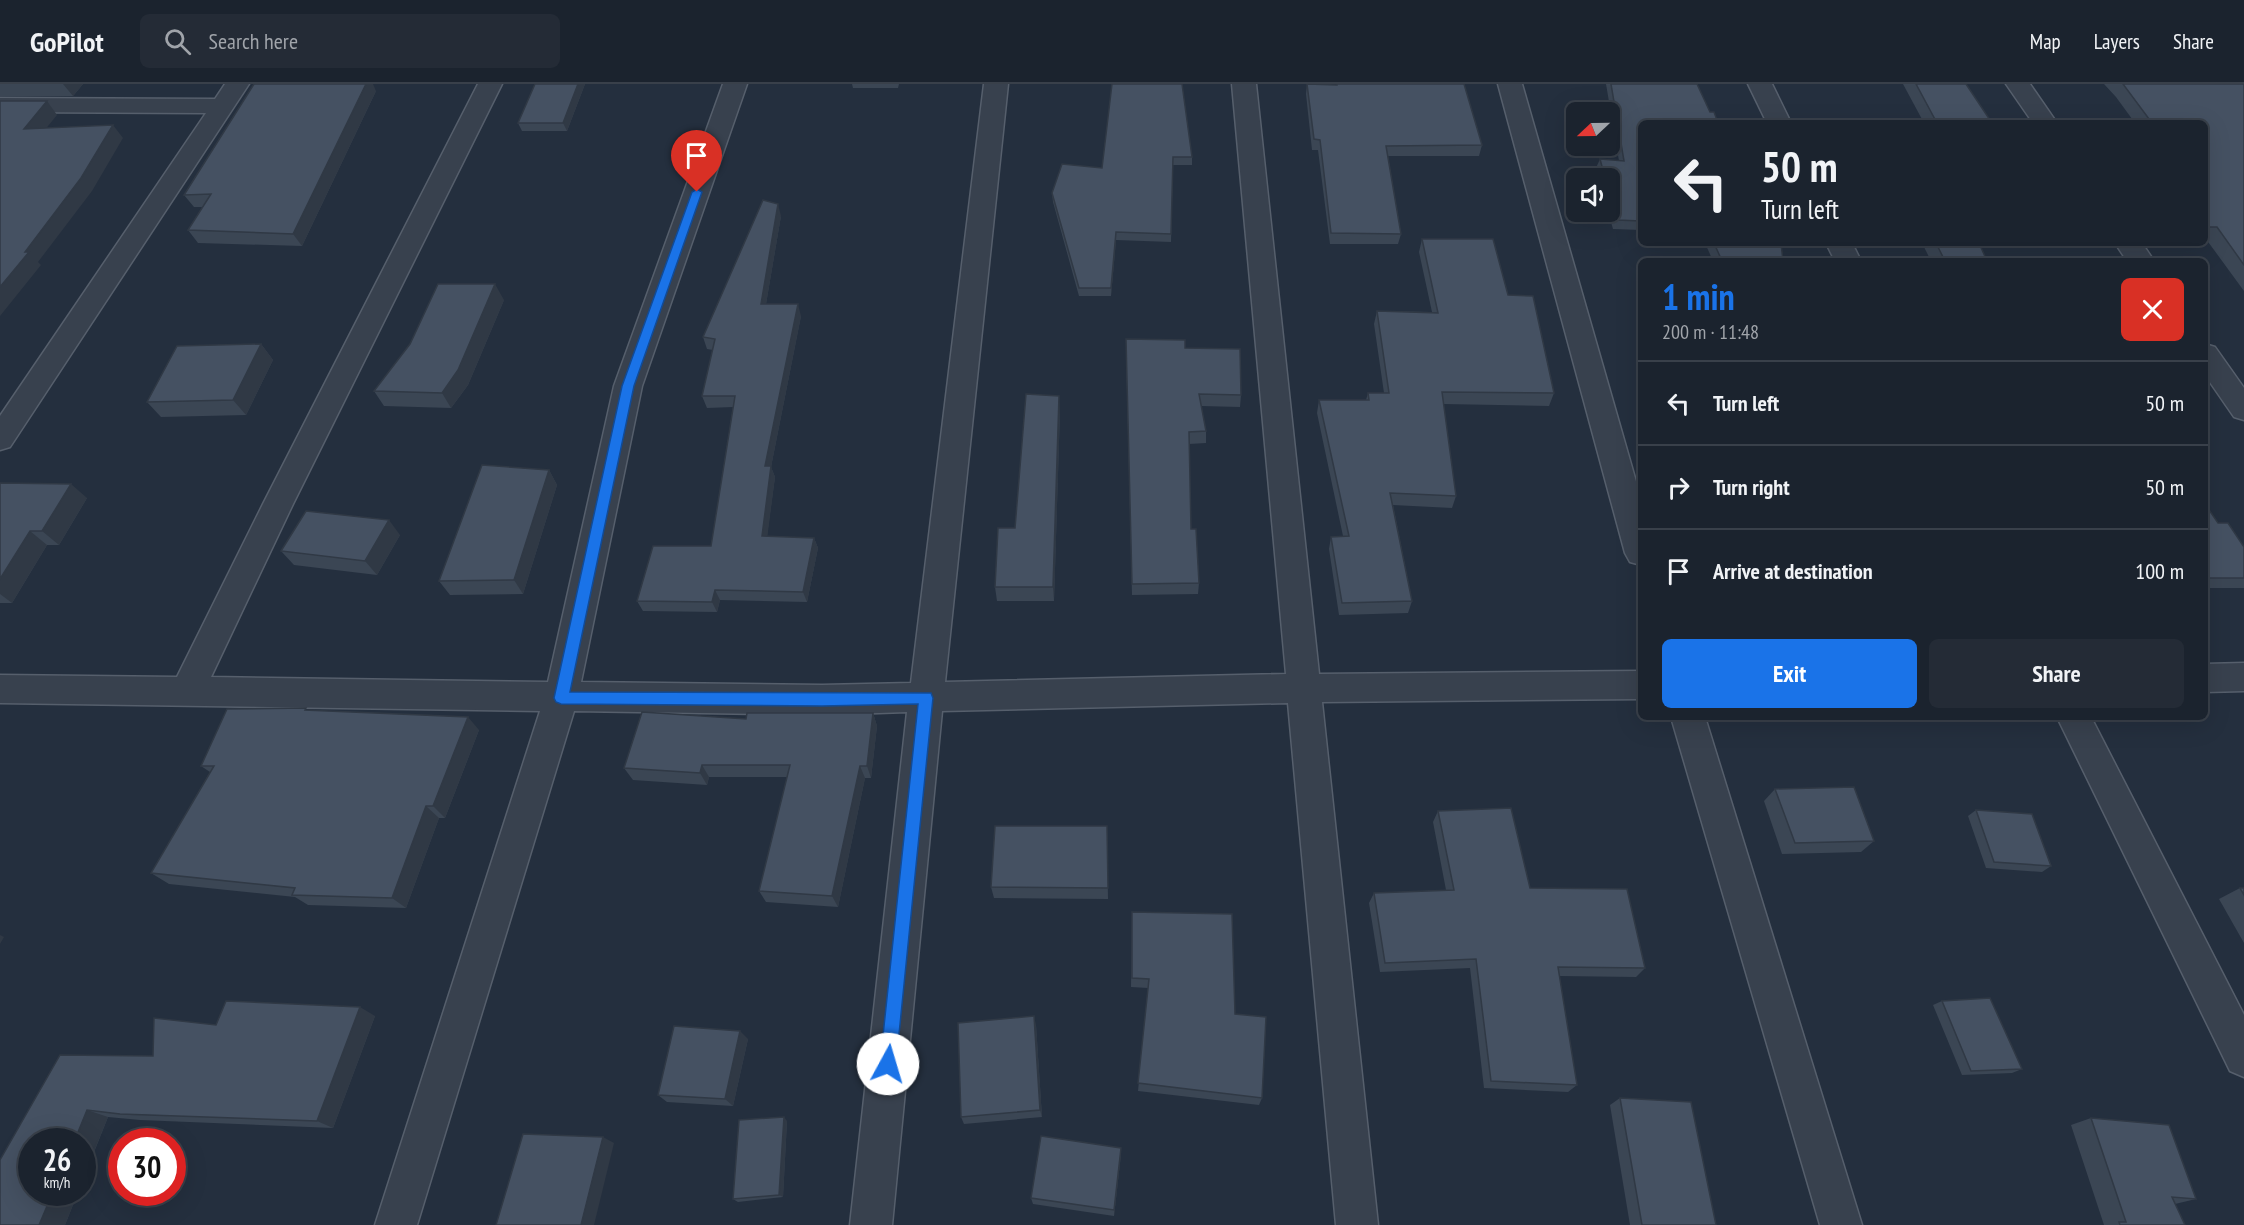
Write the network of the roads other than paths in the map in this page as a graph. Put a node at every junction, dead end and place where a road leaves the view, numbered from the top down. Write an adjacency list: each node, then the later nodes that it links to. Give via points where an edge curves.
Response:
1 (237, 84): 10 (street)
2 (490, 84): 22 (street)
3 (735, 84): 23 (street, via 628,386)
4 (996, 84): 24 (street)
5 (1244, 84): 20 (street)
6 (1510, 84): 16 (street)
7 (1760, 84): 11 (street)
8 (2018, 84): 12 (street)
9 (0, 105): 10 (street)
10 (224, 106): 15 (street)
11 (1778, 120)
12 (2043, 120)
13 (2208, 358): 14 (street)
14 (2244, 410)
15 (0, 439)
16 (1638, 542)
17 (2244, 677): 18 (street)
18 (2208, 678)
19 (1638, 685): 20 (street)
20 (1304, 688): 24 (street); 30 (street)
21 (0, 689): 22 (street)
22 (187, 692): 23 (street)
23 (561, 698): 24 (street); 28 (street)
24 (926, 698): 29 (street)
25 (1689, 720): 31 (street)
26 (2076, 720): 27 (street)
27 (2244, 1057)
28 (396, 1225)
29 (872, 1225)
30 (1357, 1225)
31 (1841, 1225)

